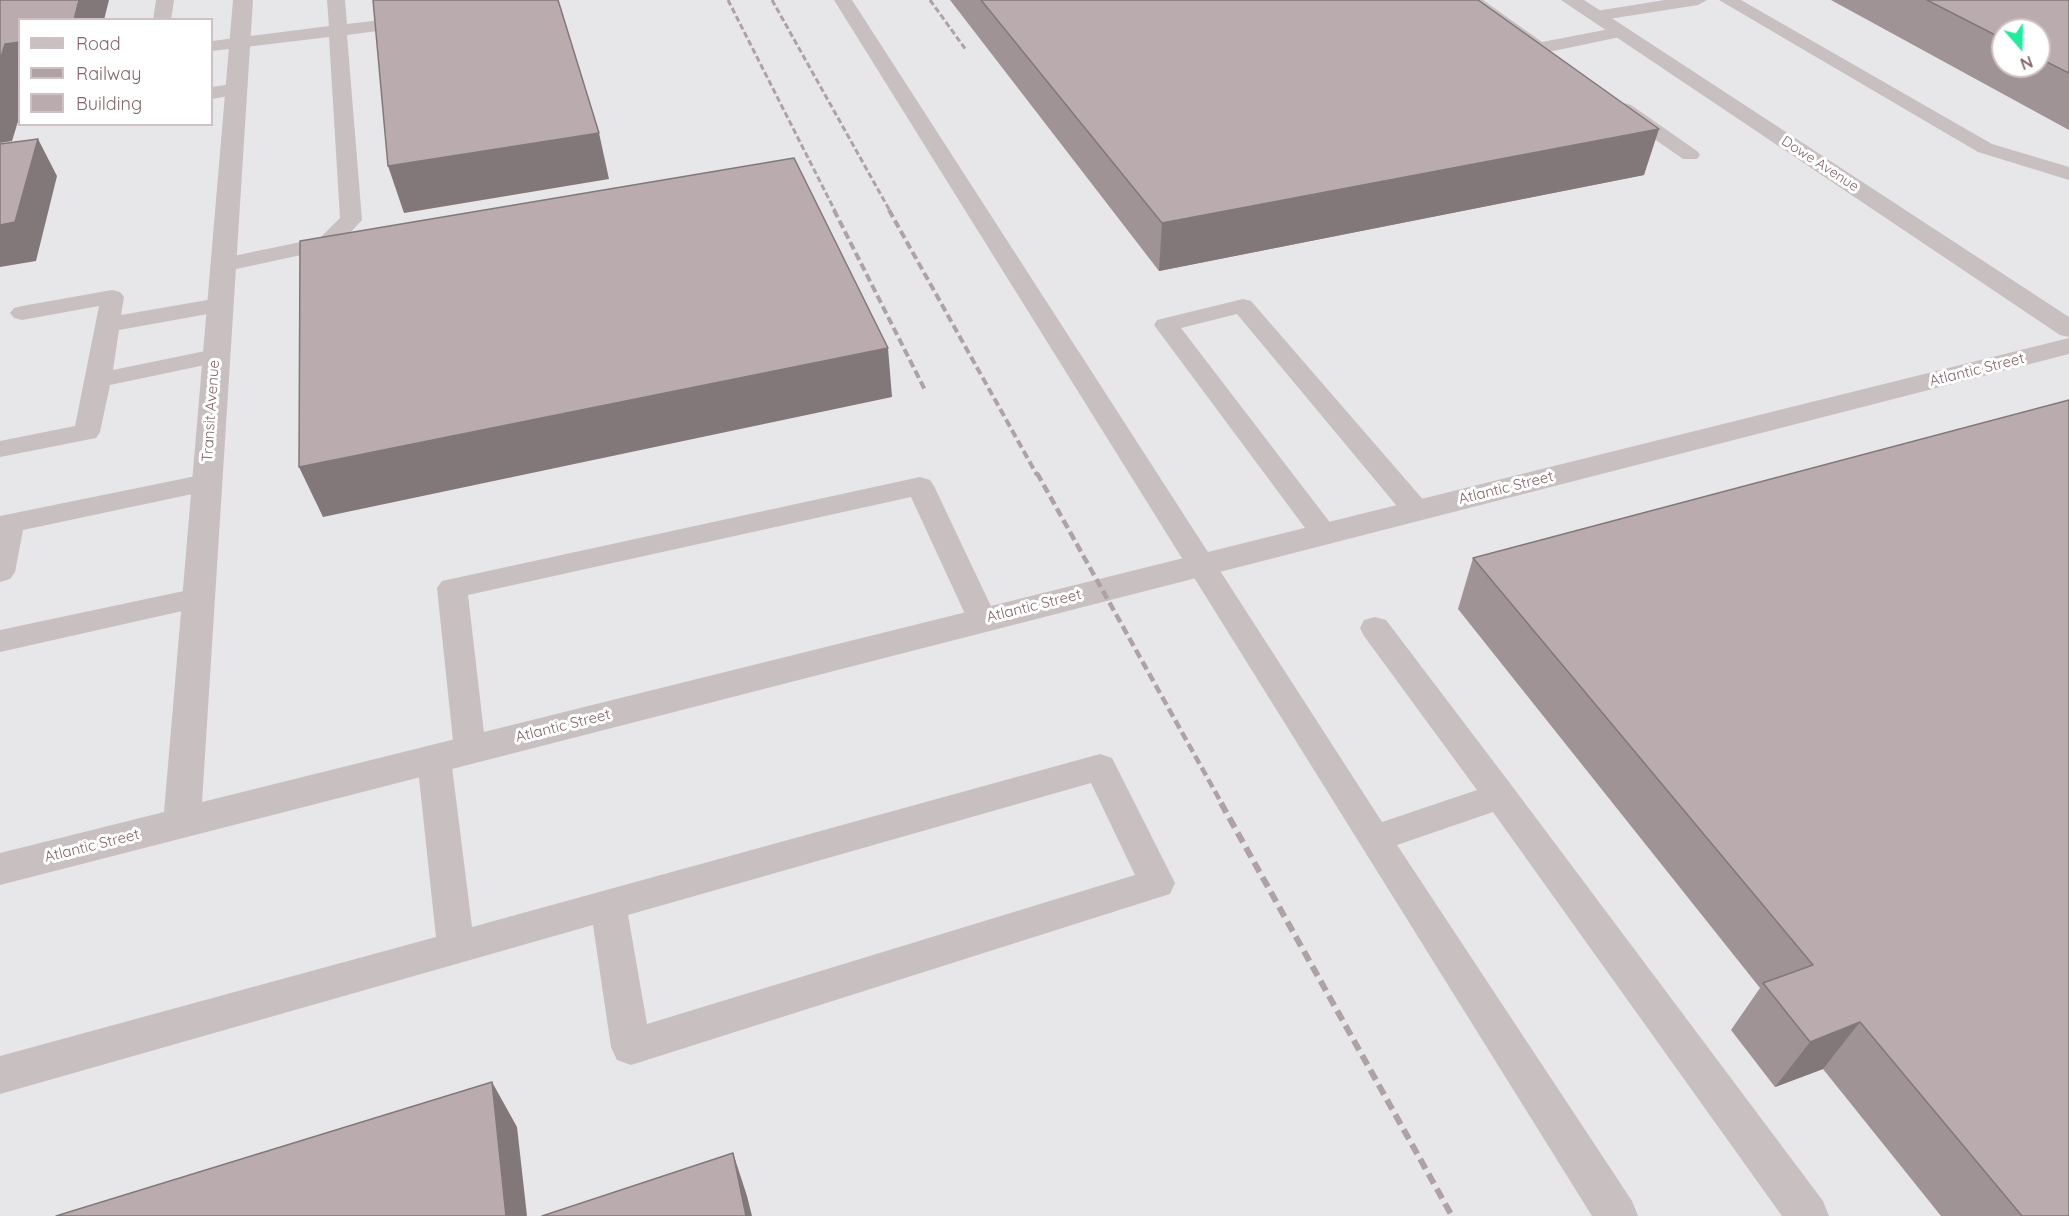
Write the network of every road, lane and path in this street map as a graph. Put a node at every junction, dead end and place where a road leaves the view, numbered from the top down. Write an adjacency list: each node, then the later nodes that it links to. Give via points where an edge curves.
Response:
1 (165, 0): 10 (lane)
2 (243, 0): 14 (street, Transit Avenue)
3 (336, 0): 12 (lane)
4 (843, 0): 36 (lane)
5 (1472, 0): 16 (lane)
6 (1571, 0): 9 (street, Dowe Avenue)
7 (1698, 0): 9 (lane)
8 (1728, 0): 21 (lane, via 1985,148)
9 (1596, 16): 13 (street, Dowe Avenue)
10 (162, 18)
11 (434, 19): 12 (lane)
12 (338, 32): 14 (lane); 23 (lane, via 351,220)
13 (1620, 32): 16 (lane); 28 (street, Dowe Avenue)
14 (240, 41): 15 (lane); 18 (street, Transit Avenue)
15 (213, 46)
16 (1539, 48): 17 (lane)
17 (1558, 61)
18 (224, 91): 24 (street, Transit Avenue)
19 (1605, 95): 20 (lane)
20 (1689, 155)
21 (2069, 174)
22 (361, 236): 23 (lane)
23 (328, 242): 24 (lane)
24 (222, 265): 25 (street, Transit Avenue)
25 (219, 305): 27 (lane); 30 (street, Transit Avenue)
26 (22, 313): 27 (lane, via 112,297)
27 (108, 325): 31 (lane)
28 (2069, 329)
29 (2069, 346): 34 (street, Atlantic Street)
30 (215, 356): 31 (lane); 33 (street, Transit Avenue)
31 (99, 380): 32 (lane, via 87,432)
32 (0, 449)
33 (206, 483): 37 (lane, via 9,523); 38 (street, Transit Avenue)
34 (1416, 510): 35 (street, Atlantic Street); 35 (lane, via 1243,306 1166,325)
35 (1324, 534): 36 (street, Atlantic Street)
36 (1202, 566): 39 (street, Atlantic Street); 46 (lane)
37 (0, 572)
38 (198, 598): 41 (lane); 45 (street, Transit Avenue)
39 (982, 619): 42 (street, Atlantic Street); 42 (lane, via 920,486 452,588)
40 (1375, 628): 44 (lane)
41 (0, 640)
42 (470, 750): 43 (street, Atlantic Street)
43 (434, 759): 45 (street, Atlantic Street); 49 (lane)
44 (1500, 796): 46 (lane); 52 (lane)
45 (182, 823): 47 (street, Atlantic Street)
46 (1374, 839): 51 (lane)
47 (0, 869)
48 (608, 905): 48 (lane, via 631,1047 1157,883 1100,766); 49 (lane)
49 (456, 948): 50 (lane)
50 (0, 1075)
51 (1617, 1216)
52 (1808, 1216)

